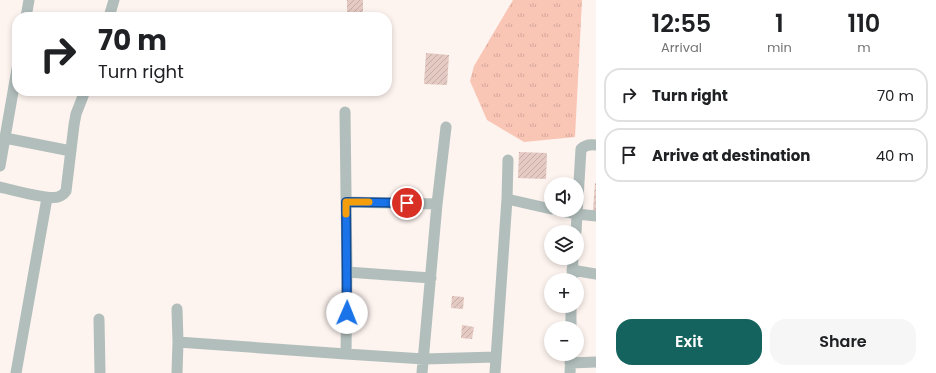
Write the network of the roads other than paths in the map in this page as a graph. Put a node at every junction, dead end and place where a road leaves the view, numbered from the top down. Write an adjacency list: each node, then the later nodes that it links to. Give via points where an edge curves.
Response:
1 (29, 0): 3 (street)
2 (113, 0): 4 (street)
3 (27, 12)
4 (110, 12)
5 (12, 96): 9 (street)
6 (83, 96): 11 (street, via 76,114)
7 (345, 112): 18 (street)
8 (446, 127): 19 (street)
9 (5, 138): 11 (street); 13 (street)
10 (596, 145): 14 (street, via 584,146 581,149)
11 (71, 151): 16 (street, via 66,192 57,198)
12 (508, 160): 17 (street)
13 (0, 166)
14 (580, 177)
15 (0, 187): 16 (street)
16 (47, 198): 35 (street)
17 (507, 199): 20 (street); 31 (street)
18 (346, 202): 19 (street); 23 (street)
19 (437, 204): 26 (street)
20 (544, 207)
21 (584, 215): 22 (street)
22 (596, 216)
23 (347, 272): 26 (street); 30 (street)
24 (584, 274): 25 (street)
25 (596, 274)
26 (431, 278): 32 (street)
27 (177, 309): 29 (street)
28 (99, 319): 36 (street)
29 (178, 342): 30 (street); 37 (street)
30 (346, 354): 32 (street)
31 (496, 357): 32 (street); 39 (street)
32 (424, 359): 38 (street)
33 (596, 362): 34 (street)
34 (570, 363)
35 (16, 373)
36 (100, 373)
37 (177, 373)
38 (422, 373)
39 (495, 373)

